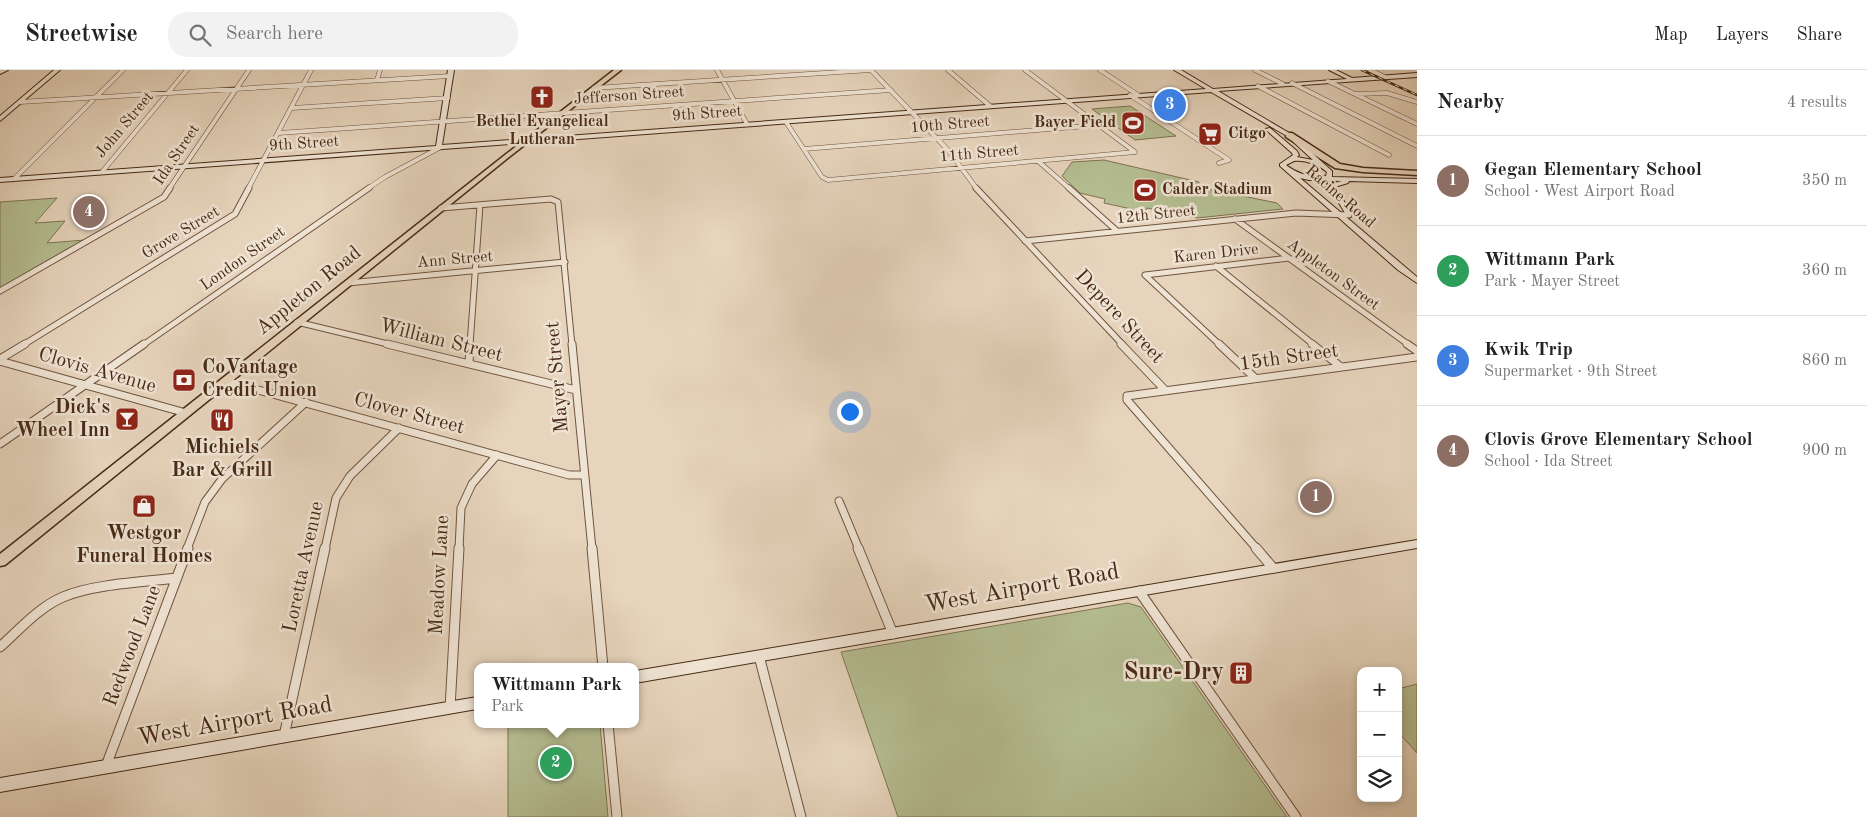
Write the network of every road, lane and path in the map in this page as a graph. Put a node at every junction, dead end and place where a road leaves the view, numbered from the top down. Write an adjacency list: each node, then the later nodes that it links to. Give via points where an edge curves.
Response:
1 (6, 70): 18 (main road)
2 (57, 70): 42 (main road)
3 (123, 70): 38 (street)
4 (187, 70): 34 (street, John Street)
5 (249, 70): 31 (street, Ida Street)
6 (311, 70): 28 (street, Grove Street)
7 (380, 70): 23 (street)
8 (618, 70): 30 (main road, Appleton Road)
9 (717, 70): 24 (street)
10 (871, 70): 24 (street); 33 (street, Depere Street)
11 (948, 70): 44 (street)
12 (1025, 70): 40 (street)
13 (1100, 70): 37 (street)
14 (1177, 70): 32 (main road, Racine Road)
15 (1255, 70): 26 (street)
16 (1332, 70): 22 (main road)
17 (1370, 70): 21 (street)
18 (0, 72)
19 (451, 73): 23 (street); 39 (main road)
20 (1417, 75): 21 (main road, 9th Street)
21 (1385, 77): 22 (main road, 9th Street)
22 (1352, 79): 25 (main road, 9th Street)
23 (377, 80): 28 (street)
24 (722, 80): 30 (street); 41 (street)
25 (1328, 81): 27 (main road, 9th Street); 35 (street)
26 (1283, 84): 27 (main road, 9th Street); 29 (main road, 9th Street)
27 (1292, 84): 59 (street)
28 (304, 85): 31 (street); 45 (street, Grove Street)
29 (1258, 86): 32 (main road, 9th Street); 62 (street)
30 (594, 88): 47 (main road, Appleton Road)
31 (236, 89): 34 (street); 67 (street, Ida Street)
32 (1210, 89): 37 (main road, 9th Street); 48 (main road, Racine Road)
33 (891, 90): 41 (street, Jefferson Street); 46 (street, Depere Street)
34 (168, 93): 38 (street); 71 (street, John Street)
35 (1356, 94): 43 (street, via 1390,92); 53 (street)
36 (1130, 95): 37 (main road, 9th Street); 40 (main road, 9th Street); 66 (street, via 1229,160)
37 (1138, 95)
38 (96, 97): 42 (street); 74 (street)
39 (448, 98): 45 (street); 50 (main road)
40 (1066, 100): 44 (main road, 9th Street); 54 (street)
41 (734, 101): 47 (street, Jefferson Street); 52 (street)
42 (20, 102): 49 (main road)
43 (1417, 102)
44 (990, 106): 46 (main road, 9th Street)
45 (292, 108): 55 (street, Grove Street)
46 (912, 112): 51 (main road, 9th Street); 57 (street, Depere Street)
47 (561, 113): 50 (street, Jefferson Street); 58 (main road, Appleton Road)
48 (1253, 115): 56 (main road, Racine Road); 64 (main road, Racine Road, via 1296,152)
49 (0, 119)
50 (444, 122): 55 (street, Jefferson Street); 60 (main road)
51 (786, 122): 52 (main road, 9th Street); 61 (street)
52 (747, 124): 58 (main road, 9th Street)
53 (1417, 124)
54 (1099, 125): 57 (street, 10th Street); 65 (street, 11th Street, via 1135,152)
55 (279, 133): 63 (street, Grove Street)
56 (1289, 135): 68 (main road, Racine Road); 73 (highway, via 1338,166)
57 (936, 138): 61 (street, 10th Street); 69 (street, Depere Street)
58 (525, 141): 60 (main road, 9th Street); 77 (main road, Appleton Road)
59 (1417, 146)
60 (439, 148): 63 (main road, 9th Street); 97 (street, London Street, via 385,177)
61 (804, 149): 69 (street, 11th Street, via 826,179)
62 (1389, 155)
63 (265, 160): 67 (main road, 9th Street); 92 (street, Grove Street, via 236,214)
64 (1291, 160): 68 (main road); 70 (main road, via 1282,165)
65 (1038, 161): 69 (street, 11th Street); 80 (street)
66 (1219, 163)
67 (184, 166): 71 (main road, 9th Street); 88 (street, Ida Street, via 166,195 158,201)
68 (1323, 166): 72 (main road, via 1331,174); 73 (main road, via 1352,173)
69 (961, 168): 81 (street, Depere Street, via 982,196)
70 (1288, 171): 72 (main road); 78 (main road, Racine Road)
71 (102, 172): 74 (main road, 9th Street)
72 (1324, 178): 73 (main road); 78 (main road, Racine Road, via 1322,187)
73 (1416, 178): 78 (main road, via 1336,184 1333,188)
74 (14, 179): 75 (main road, 9th Street)
75 (0, 180)
76 (480, 205): 77 (street, Mayer Street); 83 (street, Mayer Street, via 556,200); 85 (street)
77 (441, 208): 87 (main road, Appleton Road)
78 (1346, 214): 79 (street, 12th Street); 86 (main road, Racine Road, via 1375,245)
79 (1235, 219): 80 (street, 12th Street); 82 (street, Appleton Street)
80 (1117, 231): 81 (street, 12th Street)
81 (1025, 241): 99 (street, Depere Street)
82 (1289, 258): 84 (street, Karen Drive); 90 (street, Appleton Street)
83 (565, 262): 85 (street, Ann Street); 98 (street, Mayer Street)
84 (1216, 266): 94 (street); 95 (street, Karen Drive, via 1145,275)
85 (475, 271): 87 (street, Ann Street); 93 (street)
86 (1417, 281)
87 (348, 283): 89 (main road, Appleton Road)
88 (0, 291)
89 (297, 322): 93 (street, William Street); 96 (main road, Appleton Road)
90 (1417, 351)
91 (1417, 356): 94 (street, 15th Street)
92 (0, 360): 97 (street, Clovis Avenue)
93 (469, 364): 98 (street, William Street)
94 (1341, 367): 95 (street, 15th Street)
95 (1256, 378): 99 (street, 15th Street)
96 (225, 381): 100 (street, Clover Street); 101 (main road, Appleton Road)
97 (86, 385): 101 (street, Clovis Avenue); 103 (street, London Street)
98 (576, 390): 105 (street, Mayer Street)
99 (1165, 390): 109 (street, Depere Street, via 1129,395 1127,400)
100 (306, 402): 102 (street, Clover Street); 110 (street, Redwood Lane, via 229,472 210,494 201,510)
101 (186, 413): 108 (main road, Appleton Road)
102 (399, 428): 104 (street, Clover Street); 120 (street, Loretta Avenue, via 350,476 336,498)
103 (0, 444)
104 (497, 455): 105 (street, Clover Street, via 569,475); 118 (street, Meadow Lane, via 472,484 461,508)
105 (584, 475): 115 (street, Mayer Street)
106 (839, 501): 112 (street)
107 (1417, 544): 109 (main road, West Airport Road)
108 (0, 561)
109 (1272, 568): 111 (main road, West Airport Road)
110 (177, 578): 113 (street, via 62,596); 121 (street, Redwood Lane)
111 (1138, 591): 112 (main road, West Airport Road); 125 (street)
112 (893, 634): 114 (main road, West Airport Road)
113 (0, 647)
114 (759, 656): 116 (main road, West Airport Road); 124 (street)
115 (603, 663)
116 (639, 676)
117 (474, 704): 118 (main road, West Airport Road)
118 (450, 708): 120 (main road, West Airport Road)
119 (608, 728): 123 (street)
120 (284, 736): 121 (main road, West Airport Road)
121 (106, 767): 122 (main road, West Airport Road)
122 (0, 785)
123 (617, 817)
124 (801, 817)
125 (1296, 817)

